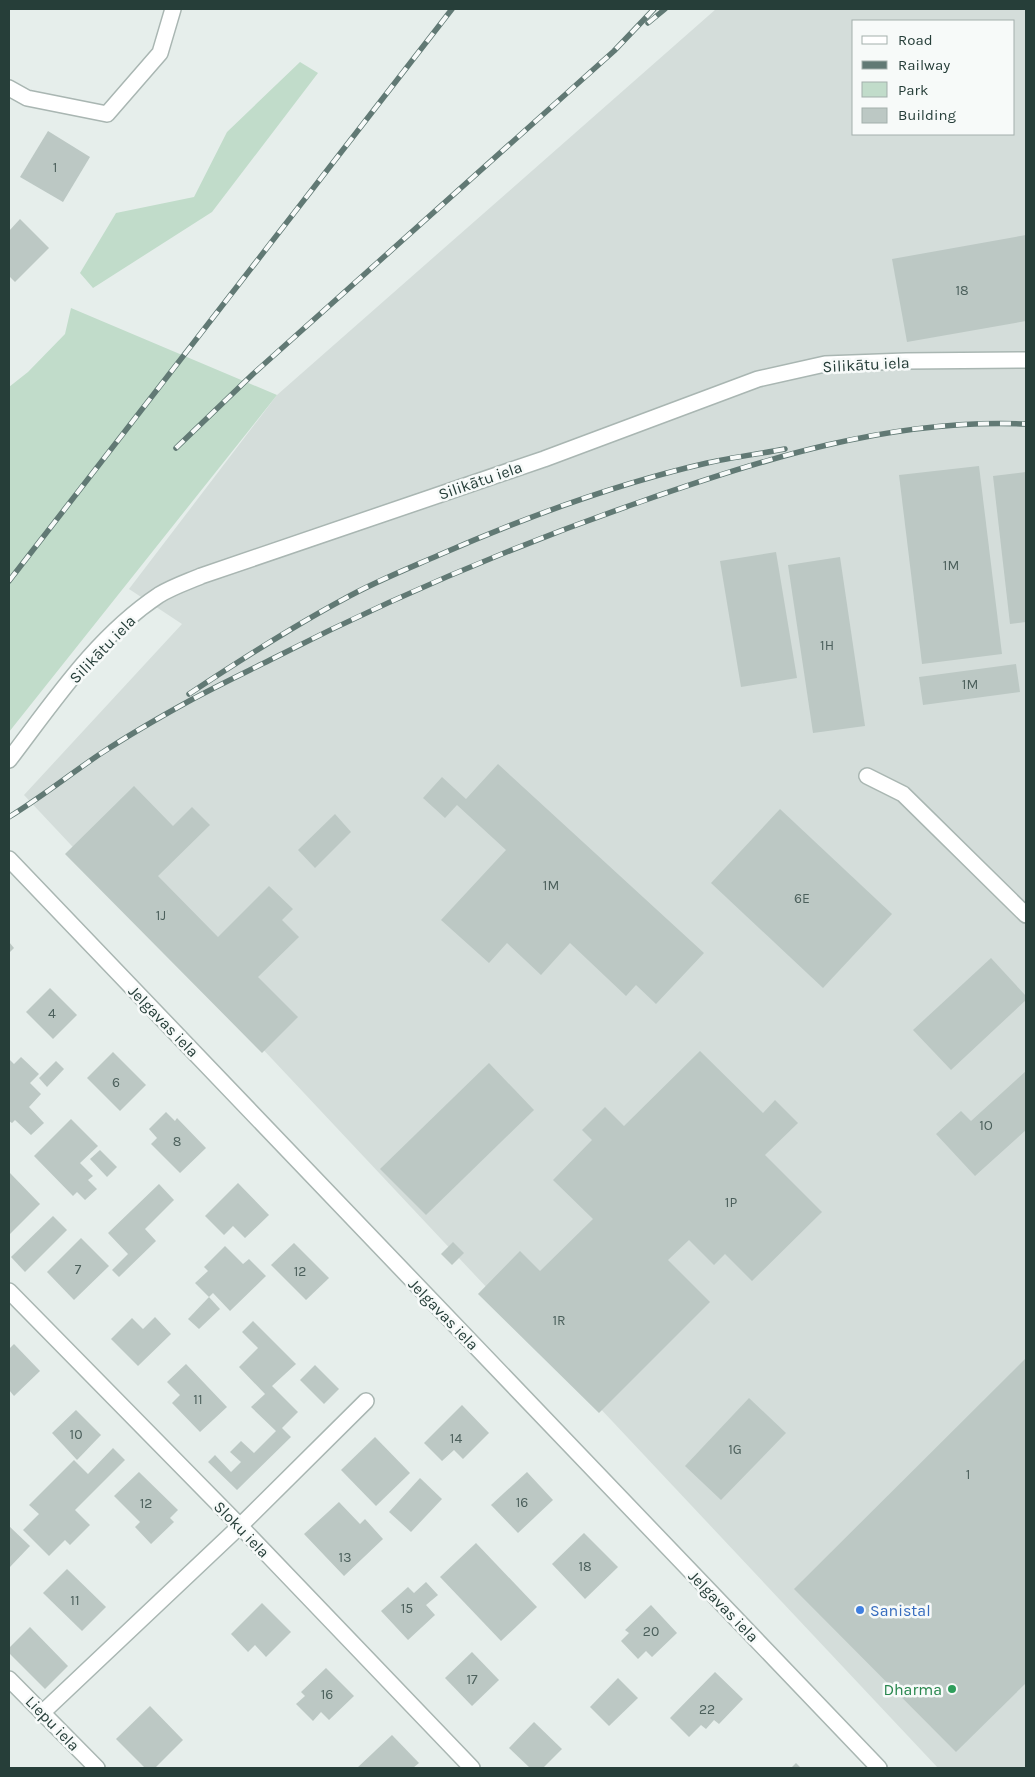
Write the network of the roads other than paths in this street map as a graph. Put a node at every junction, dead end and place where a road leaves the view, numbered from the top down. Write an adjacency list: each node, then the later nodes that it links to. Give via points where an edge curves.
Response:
1 (173, 9): 2 (street, via 160,53 107,114 27,98)
2 (9, 88)
3 (1026, 360): 4 (street, Silikātu iela, via 825,364 758,380 544,459 201,576 160,595 121,624 80,667)
4 (9, 760)
5 (867, 776): 7 (street, via 903,794)
6 (9, 859): 15 (street, Jelgavas iela)
7 (1026, 914)
8 (9, 1291): 10 (street, Sloku iela)
9 (366, 1401): 10 (street)
10 (240, 1526): 12 (street); 14 (street, Sloku iela)
11 (9, 1679): 12 (street, Liepu iela)
12 (42, 1713): 13 (street, Liepu iela)
13 (97, 1768)
14 (472, 1768)
15 (879, 1768)

